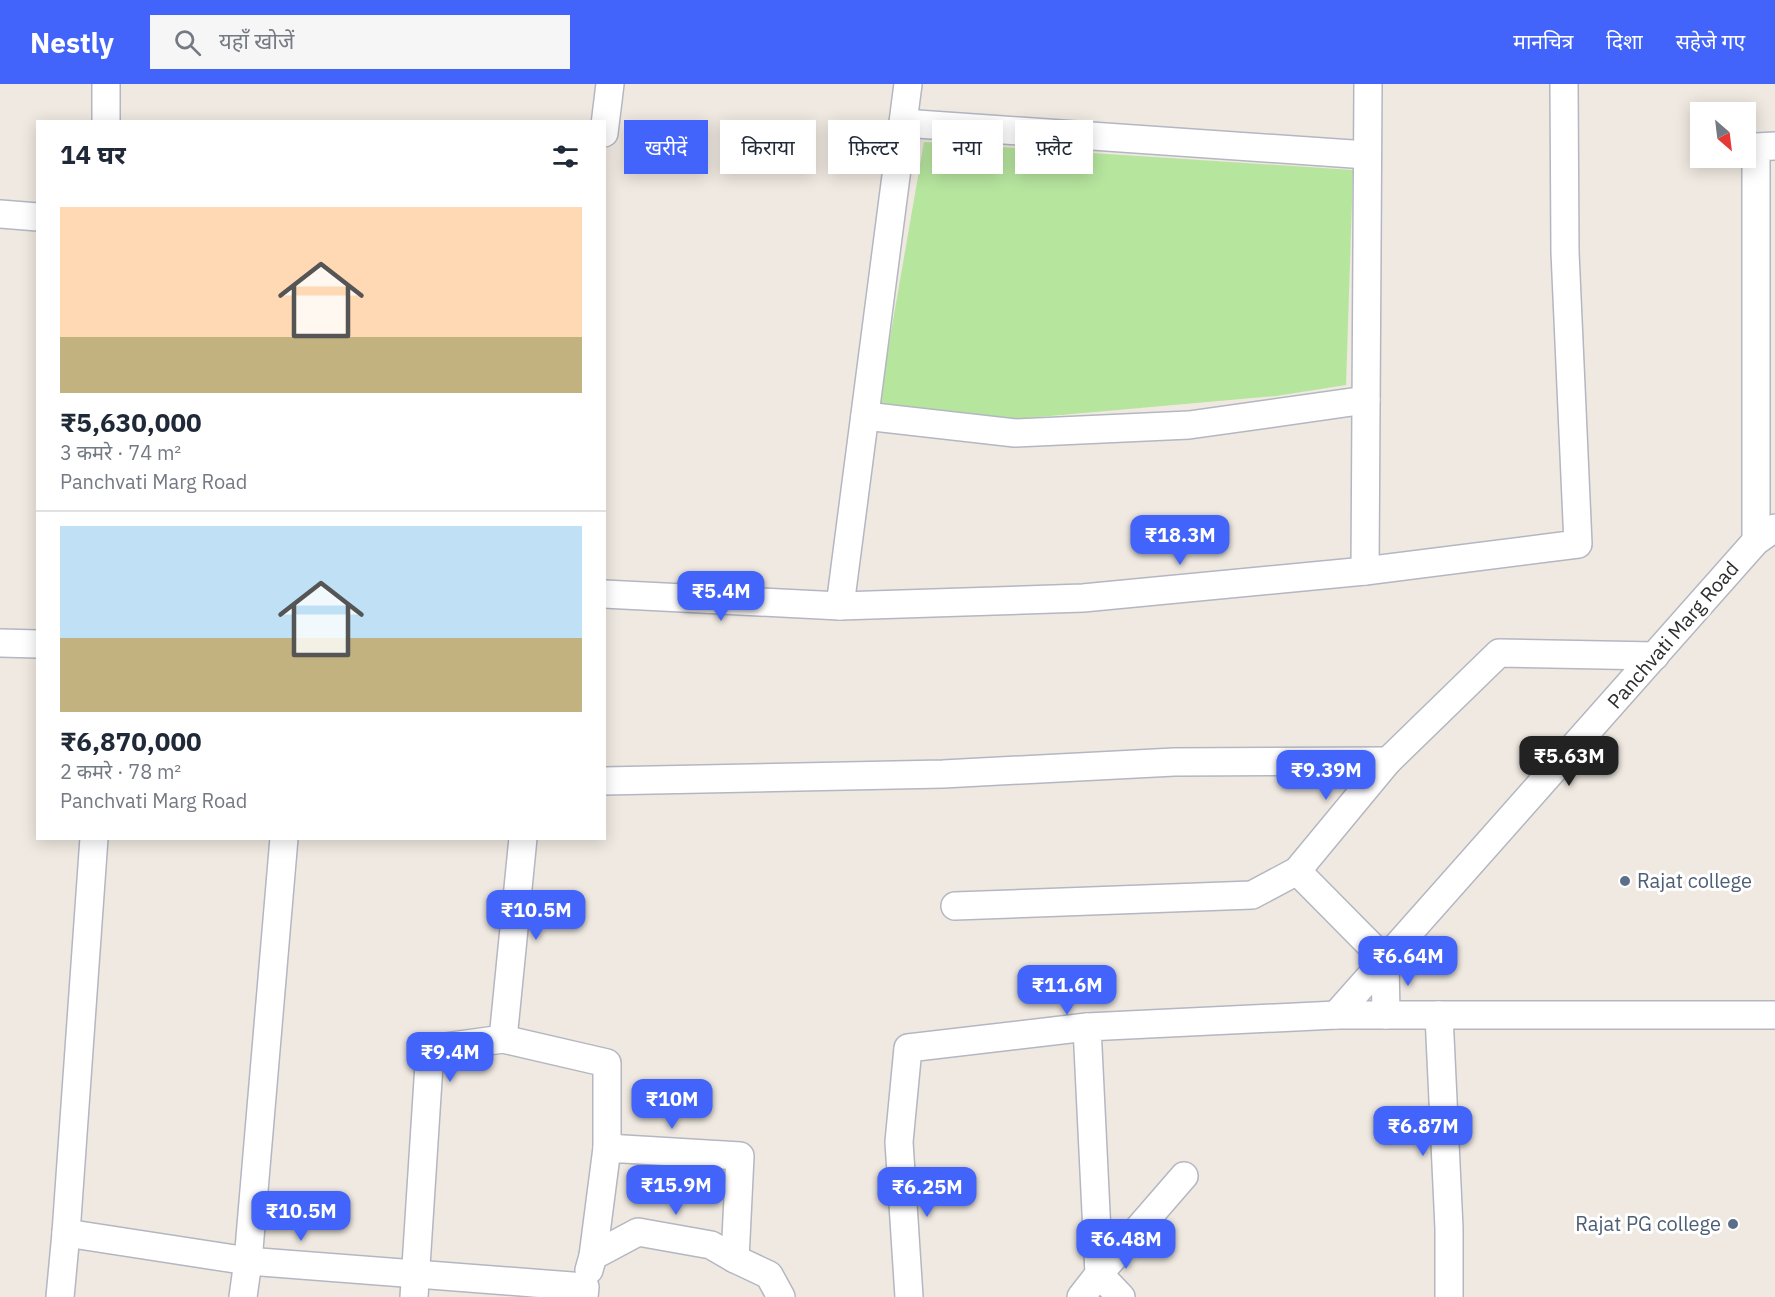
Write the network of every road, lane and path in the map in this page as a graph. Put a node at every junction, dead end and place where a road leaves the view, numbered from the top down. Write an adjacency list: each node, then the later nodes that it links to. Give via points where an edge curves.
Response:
1 (106, 84): 6 (street)
2 (610, 84): 7 (street)
3 (908, 84): 8 (street)
4 (1368, 84): 11 (street)
5 (1564, 84): 18 (street, via 1565,252 1578,544)
6 (106, 120)
7 (606, 120)
8 (903, 120)
9 (920, 124): 11 (street)
10 (1775, 146): 17 (street, via 1756,147)
11 (1367, 155): 15 (street)
12 (896, 174): 16 (street)
13 (0, 214): 14 (street)
14 (36, 217)
15 (1366, 400): 16 (street, via 1189,425 1015,433); 18 (street)
16 (865, 416): 20 (street)
17 (1766, 534): 23 (street, Panchvati Marg Road)
18 (1365, 571): 20 (street, via 1083,598)
19 (606, 594): 20 (street)
20 (840, 606)
21 (0, 643): 22 (street)
22 (36, 644)
23 (1655, 656): 24 (street, via 1499,653); 31 (street, Panchvati Marg Road)
24 (1388, 761): 25 (street, via 1174,762 943,774); 29 (street)
25 (606, 781)
26 (94, 840): 40 (street)
27 (284, 840): 43 (street)
28 (523, 840): 37 (street)
29 (1298, 871): 30 (street, via 1252,895); 31 (street)
30 (955, 906)
31 (1385, 960): 32 (street, Panchvati Marg Road); 35 (street)
32 (1336, 1015): 35 (street); 36 (street)
33 (1439, 1015): 34 (street); 35 (street); 53 (street)
34 (1775, 1015)
35 (1386, 1016)
36 (1086, 1027): 44 (street); 50 (street, via 908,1048 899,1142)
37 (503, 1040): 38 (street, via 607,1063); 45 (street, via 430,1049)
38 (607, 1148): 41 (street); 42 (street, via 740,1156)
39 (1184, 1176): 44 (street)
40 (66, 1233): 43 (street); 47 (street)
41 (593, 1256): 42 (street, via 638,1232 711,1245); 46 (street)
42 (735, 1259): 49 (street, via 770,1275)
43 (248, 1261): 45 (street); 48 (street)
44 (1099, 1275): 51 (street); 52 (street)
45 (415, 1286): 46 (street)
46 (584, 1292)
47 (60, 1297)
48 (243, 1297)
49 (781, 1297)
50 (909, 1297)
51 (1081, 1297)
52 (1121, 1297)
53 (1449, 1297)

